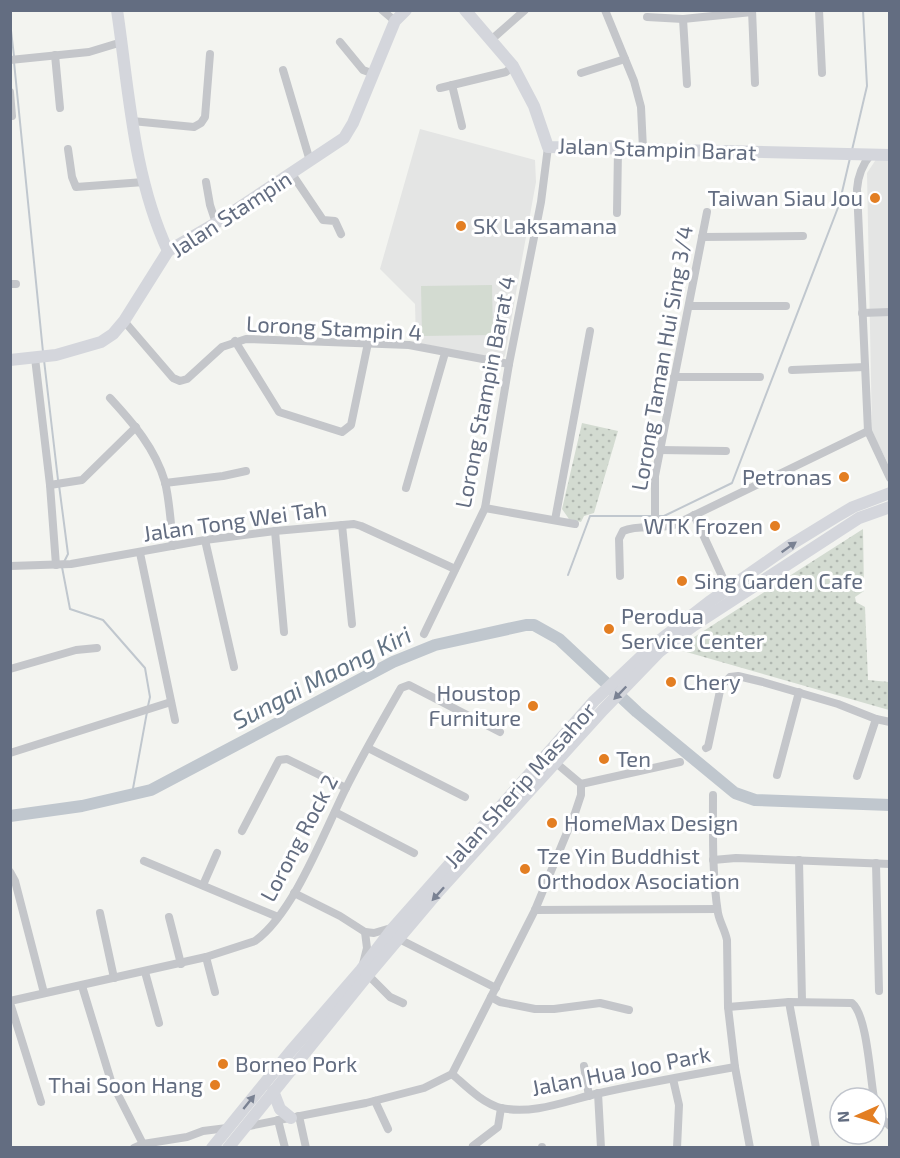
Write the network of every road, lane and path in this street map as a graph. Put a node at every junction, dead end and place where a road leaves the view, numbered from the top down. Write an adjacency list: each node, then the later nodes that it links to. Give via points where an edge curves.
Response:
1 (117, 10): 13 (main road)
2 (382, 10): 11 (street)
3 (406, 10): 11 (main road, Jalan Stampin)
4 (465, 10): 12 (main road, Jalan Stampin Barat)
5 (525, 10): 12 (street)
6 (604, 10): 17 (street)
7 (819, 10): 22 (street)
8 (752, 11): 10 (street); 24 (street)
9 (647, 18): 10 (street)
10 (683, 19): 25 (street)
11 (395, 21): 23 (main road, Jalan Stampin)
12 (491, 40): 19 (main road, Jalan Stampin Barat)
13 (122, 42): 16 (street, via 89,52); 31 (main road)
14 (340, 42): 23 (street, via 363,70)
15 (210, 54): 31 (street, via 205,117 201,123 194,127)
16 (55, 56): 18 (street); 29 (street)
17 (625, 59): 21 (street); 36 (street, via 641,107)
18 (14, 60)
19 (513, 66): 26 (street, via 506,72); 33 (main road, Jalan Stampin Barat, via 534,106)
20 (283, 70): 39 (street)
21 (581, 73)
22 (822, 73)
23 (374, 74): 39 (main road, Jalan Stampin, via 349,132 338,144)
24 (755, 83)
25 (687, 84)
26 (452, 85): 27 (street); 32 (street)
27 (440, 88)
28 (10, 92): 30 (street)
29 (60, 108)
30 (12, 116)
31 (132, 120): 41 (main road)
32 (462, 126)
33 (548, 147): 35 (main road, Jalan Stampin Barat); 61 (street, Lorong Stampin Barat 4)
34 (68, 149): 41 (street, via 76,187)
35 (618, 149): 36 (main road, Jalan Stampin Barat); 44 (street)
36 (642, 149): 37 (main road, Jalan Stampin Barat)
37 (871, 154): 38 (main road, Jalan Stampin Barat); 53 (street, via 858,176 857,189)
38 (890, 155)
39 (310, 161): 40 (main road, Jalan Stampin)
40 (292, 174): 45 (main road, Jalan Stampin); 46 (street, via 323,220 335,221)
41 (144, 182): 49 (main road)
42 (206, 182): 45 (street)
43 (707, 212): 48 (street, Lorong Taman Hui Sing 3/4)
44 (618, 213)
45 (216, 223): 49 (main road, Jalan Stampin)
46 (342, 234)
47 (803, 236): 48 (street)
48 (702, 237): 50 (street, Lorong Taman Hui Sing 3/4)
49 (168, 251): 54 (main road, Jalan Stampin)
50 (690, 306): 51 (street); 64 (street, Lorong Taman Hui Sing 3/4)
51 (786, 306)
52 (890, 312): 53 (street)
53 (862, 314): 62 (street)
54 (124, 321): 56 (street, Lorong Stampin 4, via 173,378 180,381); 59 (main road, Jalan Stampin, via 100,342)
55 (590, 332): 80 (street)
56 (235, 341): 57 (street, Lorong Stampin 4); 57 (street, via 279,412 342,432 351,425)
57 (368, 342): 58 (street, Lorong Stampin 4)
58 (445, 353): 61 (street, Lorong Stampin 4); 75 (street)
59 (38, 358): 60 (main road, Jalan Stampin); 74 (street)
60 (10, 360)
61 (509, 364): 78 (street, Lorong Stampin Barat 4)
62 (865, 367): 63 (street); 68 (street)
63 (792, 370)
64 (674, 376): 65 (street); 69 (street, Lorong Taman Hui Sing 3/4)
65 (760, 377)
66 (110, 398): 67 (street)
67 (136, 427): 73 (street, via 154,455); 74 (street, via 82,480)
68 (868, 431): 72 (street); 79 (street)
69 (660, 450): 70 (street); 83 (street, Lorong Taman Hui Sing 3/4, via 655,476)
70 (726, 451)
71 (246, 471): 73 (street)
72 (890, 478)
73 (165, 483): 86 (street)
74 (53, 484): 88 (street)
75 (406, 488)
76 (890, 493): 92 (main road, Jalan Sherip Masahor, one-way to 76, via 836,517)
77 (890, 507): 99 (main road, Jalan Sherip Masahor, via 859,518 693,626)
78 (485, 508): 80 (street); 90 (street, Lorong Stampin Barat 4)
79 (694, 514): 83 (street, via 674,525); 92 (street)
80 (555, 520): 81 (street)
81 (576, 524)
82 (342, 525): 84 (street, Jalan Tong Wei Tah); 90 (street, Jalan Tong Wei Tah, via 361,526); 93 (street)
83 (655, 525): 91 (street, via 630,528 621,534)
84 (275, 531): 85 (street, Jalan Tong Wei Tah); 94 (street)
85 (205, 540): 86 (street, Jalan Tong Wei Tah); 97 (street)
86 (173, 546): 87 (street, Jalan Tong Wei Tah)
87 (140, 553): 88 (street, Jalan Tong Wei Tah); 101 (street)
88 (58, 565): 89 (street, Jalan Tong Wei Tah)
89 (10, 566)
90 (455, 569): 95 (street, Lorong Stampin Barat 4)
91 (620, 576)
92 (728, 589): 99 (main road, Jalan Sherip Masahor, via 669,633)
93 (352, 624)
94 (284, 632)
95 (424, 634)
96 (97, 648): 98 (street)
97 (234, 668)
98 (10, 669)
99 (630, 673): 102 (main road, Jalan Sherip Masahor)
100 (799, 692): 103 (street); 108 (street, via 729,677 722,686); 112 (street)
101 (171, 702): 104 (street); 109 (street)
102 (599, 705): 111 (main road, Jalan Sherip Masahor); 136 (main road, Jalan Sherip Masahor)
103 (876, 719): 105 (street); 113 (street)
104 (175, 720)
105 (890, 722)
106 (500, 732): 107 (street, Lorong Rock 2, via 404,685)
107 (368, 748): 115 (street, Lorong Rock 2); 117 (street)
108 (706, 748)
109 (10, 753)
110 (680, 762): 114 (street)
111 (556, 763): 114 (street); 136 (main road, Jalan Sherip Masahor, one-way to 136)
112 (777, 775)
113 (857, 776)
114 (581, 784): 131 (street, via 575,813)
115 (346, 788): 118 (street, Lorong Rock 2); 119 (street, via 287,759 279,760)
116 (713, 795): 122 (street)
117 (465, 797)
118 (335, 812): 120 (street); 129 (street, Lorong Rock 2)
119 (242, 831)
120 (414, 852)
121 (217, 853): 128 (street)
122 (713, 860): 123 (street); 130 (street)
123 (799, 860): 125 (street); 148 (street)
124 (144, 861): 128 (street)
125 (876, 863): 126 (street); 144 (street)
126 (890, 864)
127 (10, 872): 146 (street)
128 (203, 885): 134 (street)
129 (294, 893): 134 (street, Lorong Rock 2); 135 (street)
130 (717, 909): 131 (street); 152 (street, via 727,940)
131 (535, 910): 143 (street)
132 (100, 913): 141 (street)
133 (170, 917): 138 (street)
134 (278, 917): 137 (street, Lorong Rock 2, via 255,941)
135 (365, 932): 136 (street); 140 (street)
136 (396, 933): 140 (main road); 143 (street)
137 (206, 957): 138 (street, Lorong Rock 2); 145 (street)
138 (181, 963): 139 (street, Lorong Rock 2)
139 (145, 972): 141 (street, Lorong Rock 2); 154 (street)
140 (365, 973): 151 (street, via 390,997); 160 (main road); 167 (main road, one-way to 140, via 290,1052)
141 (114, 978): 142 (street, Lorong Rock 2)
142 (82, 986): 146 (street, Lorong Rock 2); 170 (street, via 111,1081)
143 (496, 988): 147 (street)
144 (879, 991)
145 (215, 992)
146 (44, 993): 149 (street, Lorong Rock 2)
147 (491, 997): 153 (street, via 535,1009 600,1003); 157 (street)
148 (802, 1001): 150 (street); 159 (street, via 852,1003 858,1007)
149 (10, 1002): 163 (street)
150 (789, 1002): 152 (street); 180 (street)
151 (403, 1003)
152 (728, 1007): 156 (street)
153 (629, 1010)
154 (159, 1023)
155 (584, 1066): 161 (street)
156 (735, 1067): 158 (street, Jalan Hua Joo Park); 179 (street)
157 (452, 1074): 162 (street, via 424,1088); 164 (street, Jalan Hua Joo Park)
158 (673, 1079): 161 (street, Jalan Hua Joo Park); 178 (street, via 679,1106)
159 (871, 1086)
160 (273, 1091): 165 (main road, via 280,1109); 166 (main road)
161 (593, 1094): 164 (street, Jalan Hua Joo Park, via 548,1107); 177 (street)
162 (375, 1101): 165 (street); 168 (street)
163 (41, 1102)
164 (501, 1108): 171 (street, via 498,1127)
165 (289, 1118): 166 (street); 175 (street); 176 (street)
166 (244, 1127): 174 (main road)
167 (229, 1128): 169 (street); 173 (main road)
168 (388, 1129)
169 (203, 1131): 170 (street); 172 (street)
170 (139, 1146)
171 (473, 1146)
172 (207, 1148)
173 (212, 1148)
174 (228, 1148)
175 (285, 1148)
176 (306, 1148)
177 (601, 1148)
178 (677, 1148)
179 (750, 1148)
180 (816, 1148)

